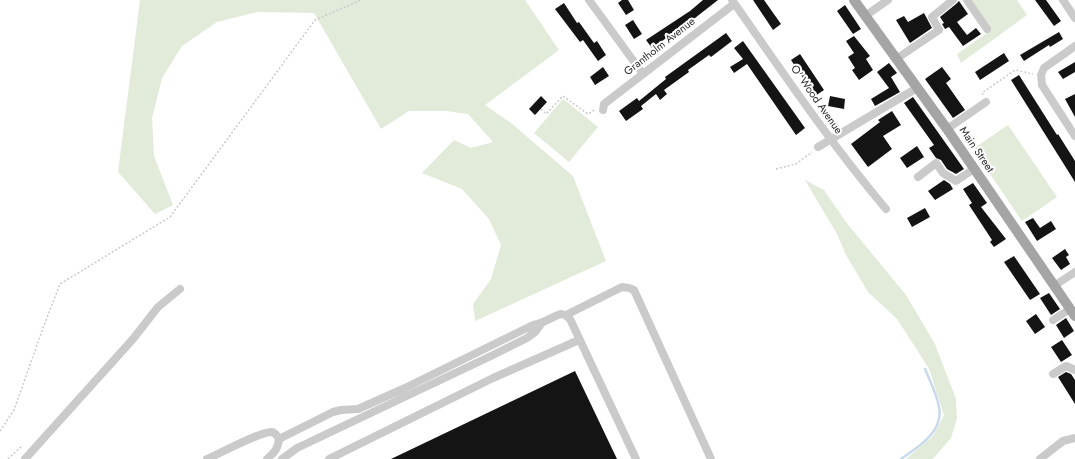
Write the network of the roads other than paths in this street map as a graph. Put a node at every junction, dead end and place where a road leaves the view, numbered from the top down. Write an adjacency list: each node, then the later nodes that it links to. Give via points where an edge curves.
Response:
1 (589, 0): 13 (street)
2 (854, 0): 8 (main road, Main Street)
3 (888, 0): 8 (street)
4 (954, 0): 12 (street, via 932,17 939,30)
5 (967, 0): 10 (street)
6 (1063, 0): 9 (street)
7 (733, 2): 13 (street, Grantholm Avenue); 19 (street, O' Wood Avenue)
8 (866, 16): 12 (main road, Main Street)
9 (1075, 18)
10 (987, 29)
11 (1075, 46): 18 (street, via 1044,68 1041,75 1042,85)
12 (896, 59): 14 (main road, Main Street)
13 (643, 74): 16 (street, Grantholm Avenue)
14 (917, 88): 17 (main road, Main Street); 19 (street)
15 (986, 102): 17 (street)
16 (604, 107)
17 (947, 129): 21 (main road, Main Street)
18 (1075, 136)
19 (830, 139): 20 (street); 23 (street, O' Wood Avenue)
20 (818, 147)
21 (974, 169): 22 (street, via 956,181 943,174 936,163); 25 (main road, Main Street)
22 (918, 177)
23 (886, 209)
24 (1075, 272): 25 (street)
25 (1054, 286): 27 (main road, Main Street)
26 (180, 289): 37 (street, via 158,307 133,339)
27 (1072, 312): 29 (street)
28 (566, 315): 30 (street, via 562,314); 31 (street); 43 (street, via 622,287 634,290)
29 (1053, 320)
30 (541, 324): 35 (street, via 533,325 358,409 333,412); 36 (street, via 527,338)
31 (580, 340): 41 (street, via 493,378); 42 (street)
32 (1075, 370): 33 (street, via 1066,366)
33 (1053, 374)
34 (1075, 438): 44 (street, via 1063,441)
35 (279, 442): 36 (street); 38 (street, via 272,432 265,433); 39 (street, via 274,453)
36 (297, 448): 40 (street)
37 (25, 459)
38 (207, 459)
39 (267, 459)
40 (282, 459)
41 (329, 459)
42 (636, 459)
43 (711, 459)
44 (1040, 459)

